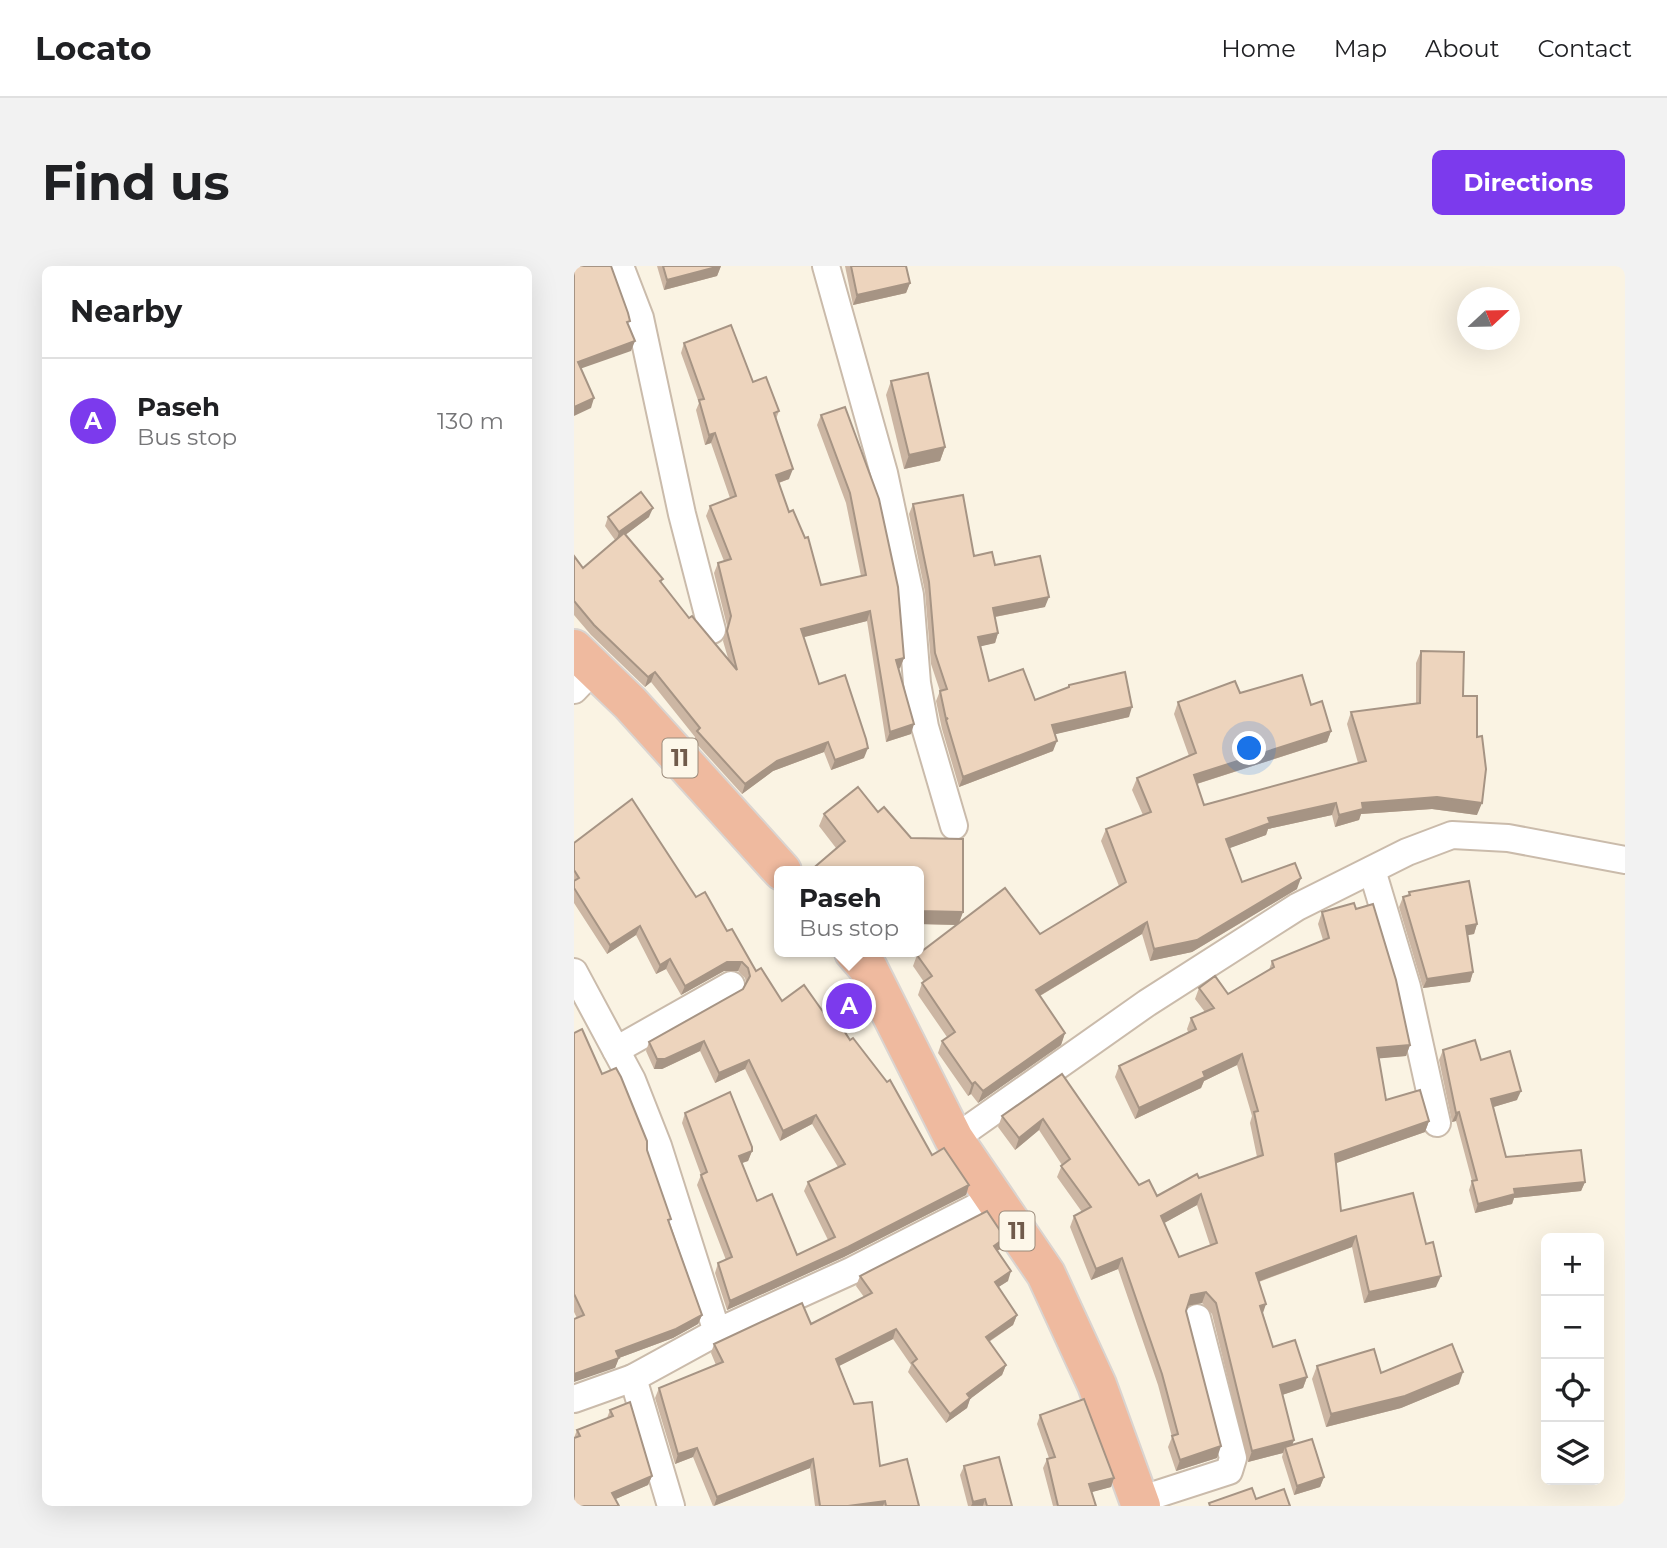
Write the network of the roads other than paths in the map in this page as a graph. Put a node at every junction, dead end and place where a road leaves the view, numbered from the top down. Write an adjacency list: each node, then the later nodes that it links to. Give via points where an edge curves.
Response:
1 (620, 266): 3 (street, via 640,318)
2 (826, 266): 5 (street, via 884,473 910,595 925,727)
3 (712, 630)
4 (581, 669): 7 (highway, 11)
5 (954, 826)
6 (1625, 860): 8 (street, via 1508,838 1452,835)
7 (777, 866)
8 (1371, 870): 13 (street, via 1407,987); 14 (street, via 1297,907 1170,988)
9 (858, 957): 14 (highway, 11)
10 (574, 972): 12 (street)
11 (731, 985): 12 (street)
12 (616, 1050): 17 (street, via 658,1146)
13 (1437, 1122)
14 (954, 1139): 15 (highway, 11)
15 (996, 1197): 17 (street); 20 (highway, 11, via 1046,1274 1097,1385)
16 (1197, 1318): 20 (street, via 1232,1465 1229,1471)
17 (717, 1332): 18 (street)
18 (633, 1378): 19 (street); 21 (street)
19 (574, 1399)
20 (1140, 1503)
21 (671, 1506)

